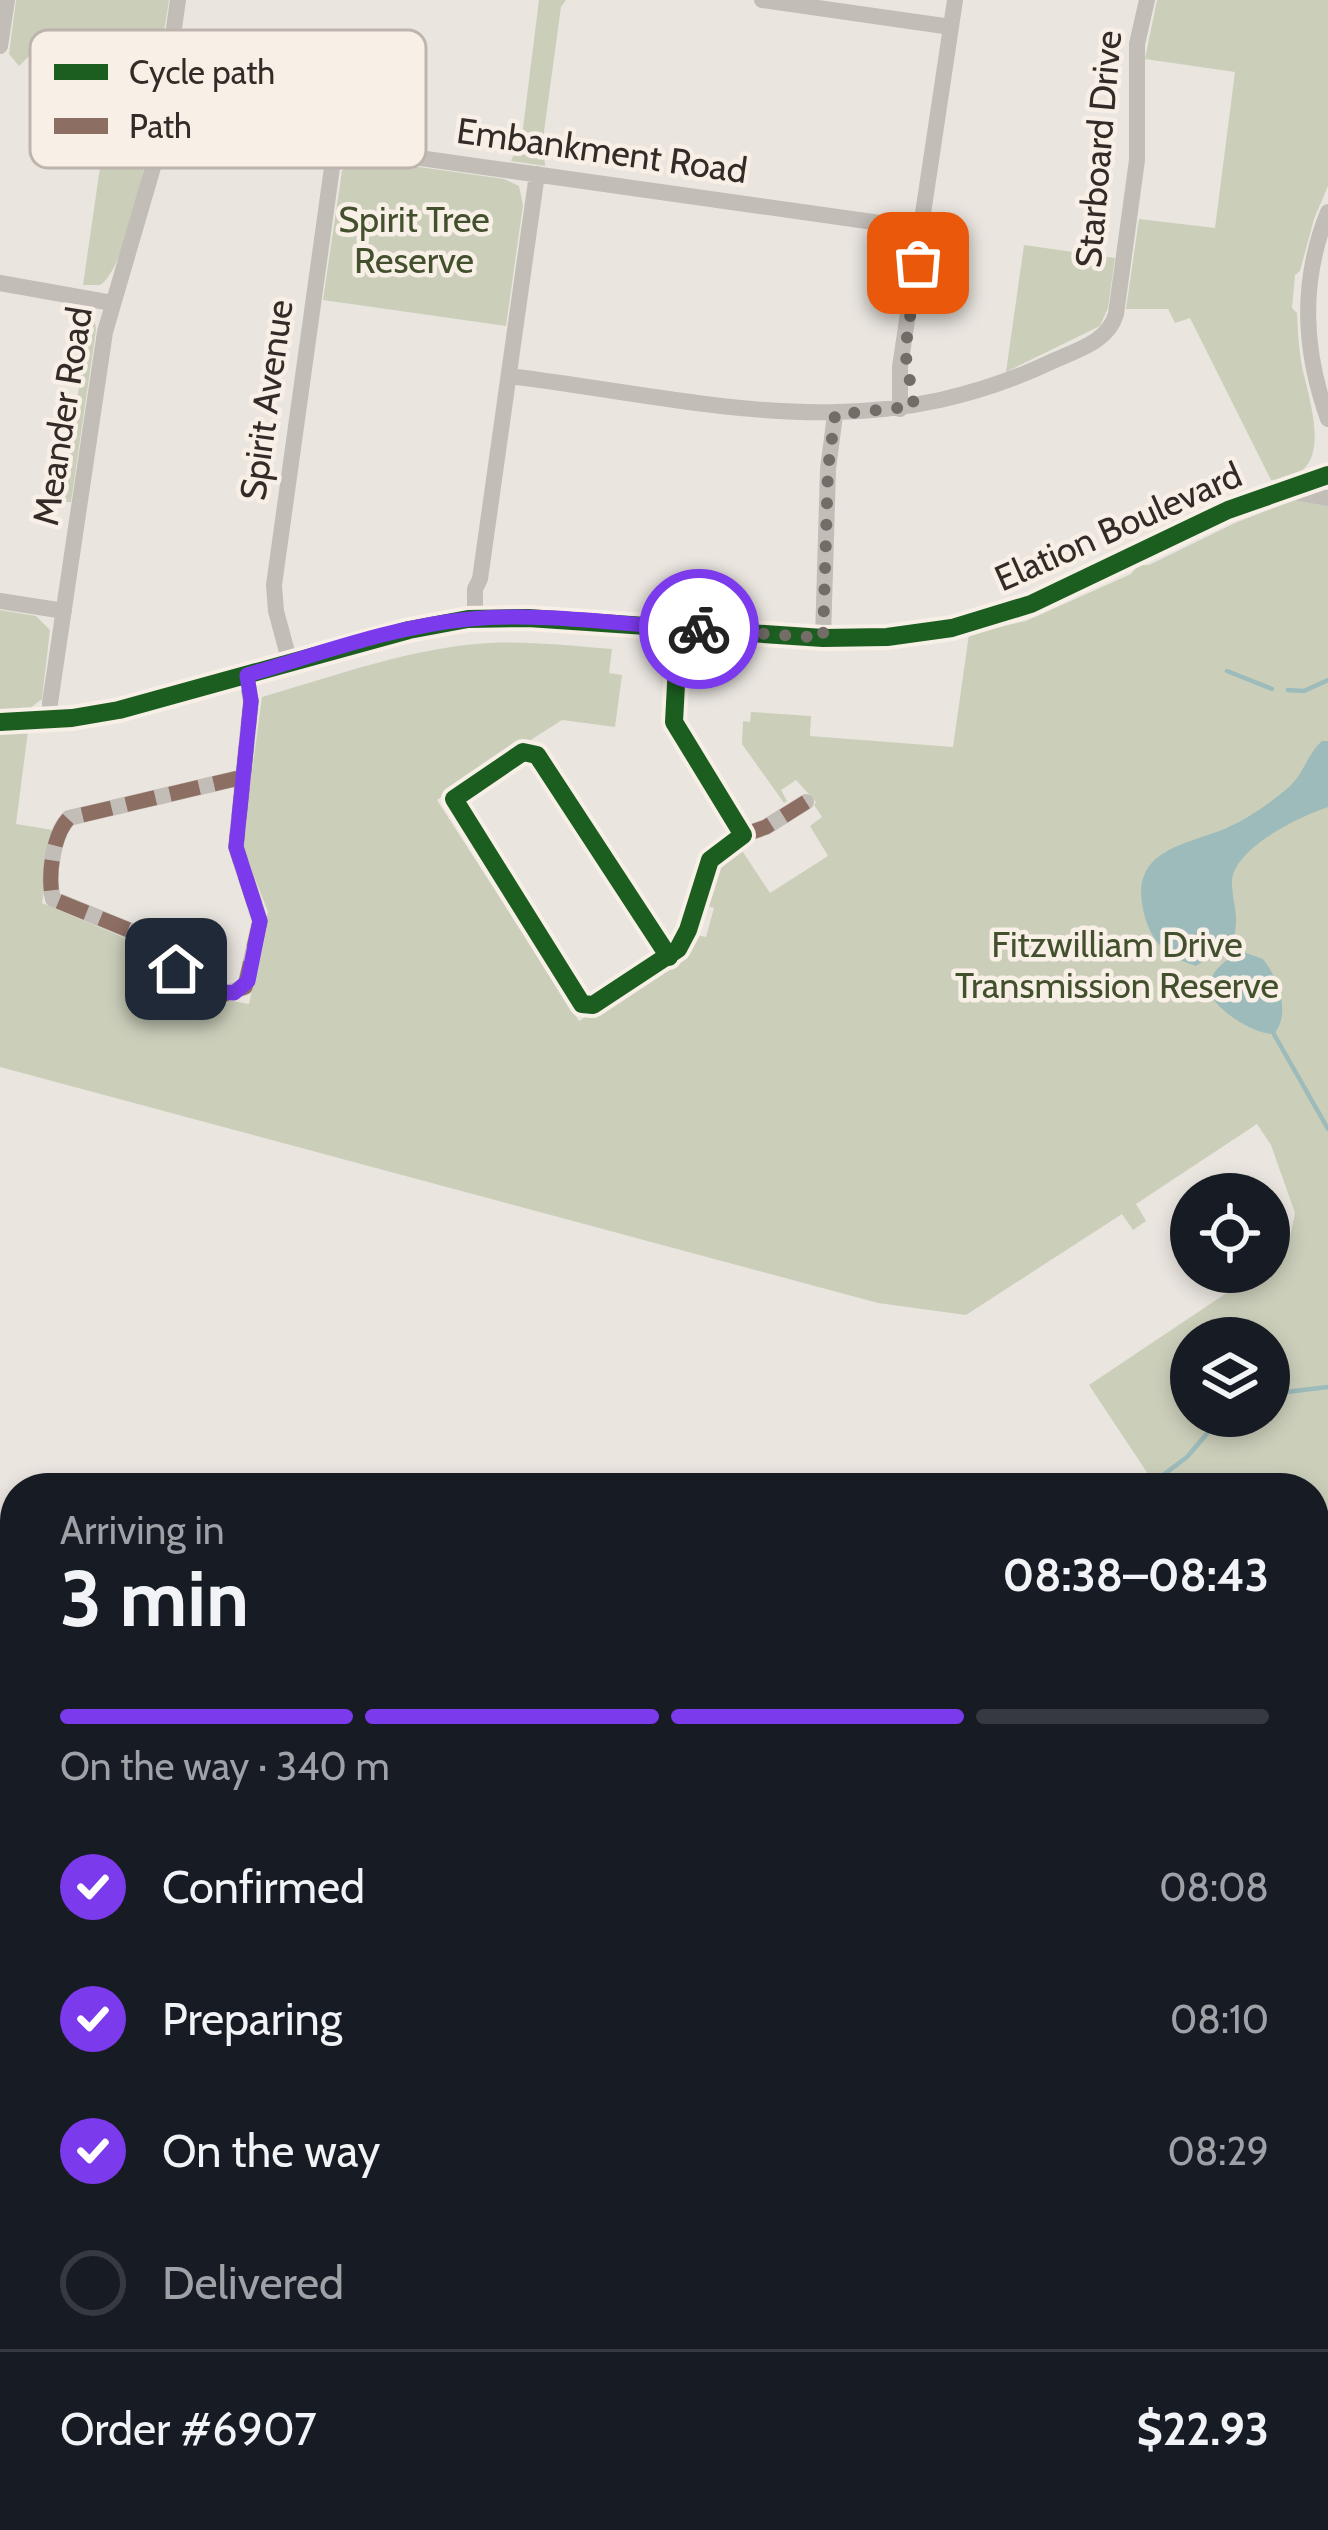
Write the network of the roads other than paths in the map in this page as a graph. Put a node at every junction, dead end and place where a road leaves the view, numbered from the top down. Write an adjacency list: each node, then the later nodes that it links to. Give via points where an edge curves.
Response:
1 (7, 0): 9 (street)
2 (178, 0): 8 (street, Meander Road)
3 (762, 0): 6 (street)
4 (955, 0): 7 (street)
5 (1147, 0): 19 (street, Starboard Drive, via 1137,44 1137,160 1112,327 1013,378)
6 (785, 2): 7 (street)
7 (951, 27): 15 (street)
8 (174, 30)
9 (0, 46)
10 (426, 159): 13 (street, Embankment Road)
11 (153, 168): 17 (street, Meander Road)
12 (332, 168): 30 (street, Spirit Avenue, via 275,571)
13 (537, 174): 15 (street, Embankment Road); 18 (street)
14 (1328, 212): 21 (street, via 1306,320)
15 (922, 229): 19 (street, via 905,351)
16 (0, 284): 17 (street)
17 (112, 302): 26 (street, Meander Road)
18 (509, 376): 20 (street, Starboard Drive); 27 (street)
19 (907, 407): 20 (street, Starboard Drive)
20 (829, 415): 29 (street)
21 (1328, 419)
22 (1328, 475): 23 (street, Elation Boulevard)
23 (1287, 491): 24 (street, Elation Boulevard); 29 (street, Elation Boulevard, via 1228,510 1007,613 921,633)
24 (1328, 498)
25 (0, 601): 26 (street)
26 (64, 611): 32 (street, Meander Road, via 50,703)
27 (480, 618): 28 (street, Elation Boulevard); 30 (street, Elation Boulevard)
28 (679, 628): 29 (street, Elation Boulevard); 36 (street, via 674,722)
29 (823, 638)
30 (290, 663): 31 (street, Elation Boulevard)
31 (247, 675): 32 (street, Elation Boulevard); 34 (street)
32 (55, 720): 33 (street, Elation Boulevard)
33 (0, 722)
34 (243, 777): 34 (street, via 236,847 260,921 240,991 181,986 175,950 53,898 58,836 70,818)
35 (806, 802): 36 (street)
36 (743, 835): 37 (street, via 710,860 684,940)
37 (669, 956): 37 (street, via 593,1005 582,1004 454,799 523,752 537,754)

